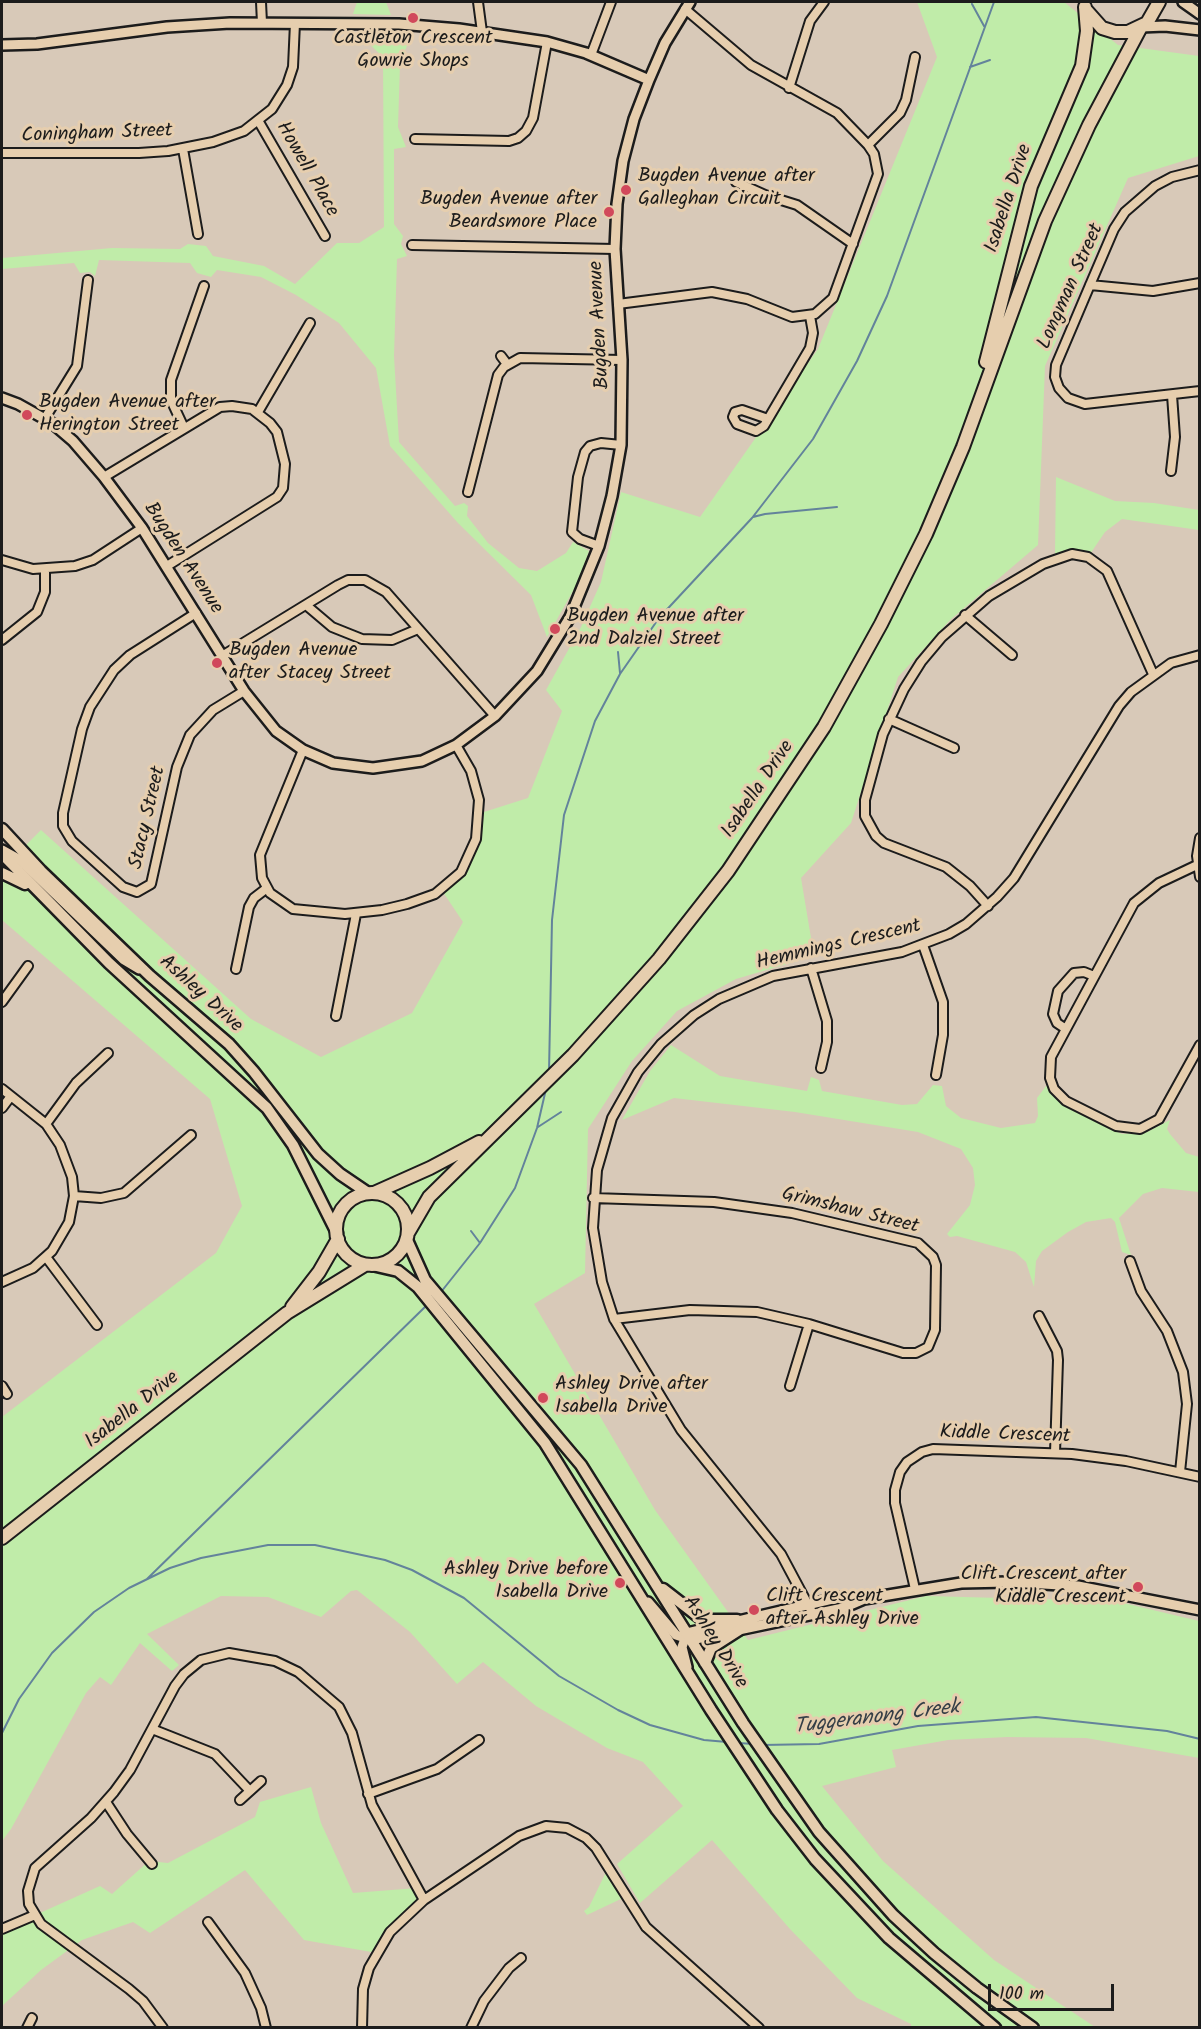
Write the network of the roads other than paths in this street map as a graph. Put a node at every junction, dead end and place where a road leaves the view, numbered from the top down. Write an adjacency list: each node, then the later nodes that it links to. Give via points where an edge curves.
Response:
1 (261, 2): 10 (street)
2 (478, 2): 14 (street)
3 (611, 2): 17 (street)
4 (824, 2): 20 (street, via 810,21)
5 (1159, 2): 12 (main road, Isabella Drive, via 1152,17)
6 (1183, 2): 9 (street)
7 (1083, 4): 12 (main road, via 1091,19 1108,31 1128,32); 46 (main road, Isabella Drive, via 1085,55 1071,97 1031,186)
8 (688, 5): 19 (street, Bugden Avenue); 20 (street, via 751,65)
9 (1200, 14)
10 (261, 23): 11 (street); 16 (street, via 167,27)
11 (295, 23): 14 (street, via 386,24); 21 (street, Coningham Street, via 293,67 287,85)
12 (1141, 27): 13 (street); 46 (main road, Isabella Drive, via 1096,110 1045,221)
13 (1200, 30)
14 (482, 32): 15 (street)
15 (547, 42): 17 (street); 22 (street, via 533,118 518,138)
16 (2, 45)
17 (591, 55): 19 (street)
18 (915, 57): 23 (street, via 900,113)
19 (648, 80): 32 (street, Bugden Avenue, via 623,161)
20 (789, 88): 23 (street, via 829,108)
21 (259, 122): 24 (street, Coningham Street, via 228,138); 29 (street, Howell Place)
22 (415, 139)
23 (868, 145): 30 (street, via 878,174)
24 (183, 149): 25 (street, Coningham Street, via 139,153); 28 (street)
25 (2, 153)
26 (1200, 170): 35 (street, Longman Street, via 1172,177 1139,197 1114,229)
27 (736, 182): 30 (street, via 797,205)
28 (198, 234)
29 (325, 236)
30 (853, 244): 38 (street, via 833,298 826,308)
31 (412, 245): 32 (street)
32 (615, 249): 37 (street, Bugden Avenue)
33 (88, 280): 48 (street, via 77,366)
34 (1200, 283): 35 (street, via 1153,291)
35 (1090, 285): 44 (street, Longman Street, via 1056,365 1056,381 1062,392 1075,403 1085,404)
36 (204, 286): 50 (street, via 171,380 171,400)
37 (618, 304): 38 (street, via 712,292 747,299 792,316); 41 (street, Bugden Avenue)
38 (810, 316): 49 (street, via 810,348)
39 (310, 323): 47 (street)
40 (501, 356): 42 (street)
41 (622, 360): 42 (street, via 525,358); 51 (street, Bugden Avenue)
42 (507, 364): 54 (street, via 498,375)
43 (1200, 391): 44 (street, Longman Street)
44 (1172, 394): 52 (street, via 1175,437)
45 (2, 398): 48 (street, Bugden Avenue)
46 (976, 407): 104 (main road, Isabella Drive, via 951,476 904,579 854,676 796,772 686,926 573,1055)
47 (258, 412): 50 (street, via 239,406 220,407); 58 (street, via 270,423 280,442 285,464 283,488 268,504)
48 (45, 418): 53 (street, Bugden Avenue, via 73,441)
49 (768, 420)
50 (184, 428): 53 (street)
51 (621, 445): 56 (street, Bugden Avenue); 56 (street, via 590,446 578,477 572,532)
52 (1171, 471)
53 (104, 477): 55 (street, Bugden Avenue)
54 (468, 492)
55 (142, 528): 58 (street, Bugden Avenue); 59 (street, via 93,560)
56 (599, 546): 70 (street, Bugden Avenue, via 575,608 537,671)
57 (2, 560): 59 (street)
58 (167, 566): 61 (street, Bugden Avenue)
59 (45, 570): 64 (street, via 45,592 37,612)
60 (306, 604): 63 (street, via 332,627 362,639 392,640); 63 (street, via 348,580 365,580 386,592); 67 (street)
61 (196, 613): 67 (street, Bugden Avenue); 69 (street, Stacy Street, via 130,655 114,670 95,698 82,729 63,826 72,841 123,887 137,892 151,884 177,767 190,735 213,710)
62 (965, 615): 65 (street); 68 (street, via 1006,584 1043,564 1062,555 1084,555 1099,562 1114,581); 71 (street, via 921,662)
63 (418, 629): 70 (street)
64 (2, 640)
65 (1012, 655)
66 (1200, 655): 68 (street, Hemmings Crescent, via 1171,663)
67 (222, 656): 69 (street, Bugden Avenue)
68 (1153, 674): 84 (street, Hemmings Crescent, via 1119,706 1029,856)
69 (244, 691): 74 (street, Bugden Avenue, via 276,731)
70 (495, 716): 72 (street, Bugden Avenue)
71 (889, 719): 73 (street); 84 (street, via 865,800 869,826 884,843 952,871)
72 (456, 745): 74 (street, Bugden Avenue, via 422,761 373,768 333,763); 85 (street, via 471,771 479,800 476,839 465,864 456,878 435,894)
73 (954, 748)
74 (303, 750): 83 (street, via 260,855)
75 (2, 829): 90 (main road, Ashley Drive, via 40,871)
76 (1200, 838): 79 (street)
77 (2, 850): 90 (street, via 20,860 124,960)
78 (2, 854): 82 (main road, Ashley Drive)
79 (1197, 865): 81 (street); 91 (street, via 1159,883 1134,903)
80 (2, 873): 82 (main road)
81 (1200, 877)
82 (31, 886): 108 (main road, Ashley Drive, via 267,1108 293,1145)
83 (267, 888): 85 (street, via 293,909); 89 (street, via 249,907)
84 (988, 906): 86 (street, Hemmings Crescent, via 949,934)
85 (356, 914): 93 (street)
86 (923, 945): 88 (street, Hemmings Crescent, via 881,957); 98 (street, via 943,1002 944,1027)
87 (28, 966): 92 (street)
88 (811, 968): 97 (street, via 827,1021 827,1042); 107 (street, Hemmings Crescent, via 759,981 719,999 672,1034 631,1083 606,1135)
89 (236, 969)
90 (150, 976): 105 (main road, Ashley Drive, via 229,1044 318,1154 340,1174)
91 (1094, 976): 94 (street); 94 (street, via 1074,973 1058,991 1053,1014)
92 (2, 1002)
93 (336, 1016)
94 (1066, 1029): 95 (street, via 1049,1067 1054,1089 1066,1101 1128,1129 1140,1129 1160,1119)
95 (1200, 1045)
96 (108, 1053): 102 (street, via 76,1083)
97 (820, 1068)
98 (936, 1075)
99 (2, 1089): 100 (street)
100 (10, 1096): 101 (street); 102 (street)
101 (2, 1108)
102 (46, 1124): 106 (street, via 68,1163)
103 (191, 1135): 106 (street, via 124,1193 101,1198)
104 (488, 1137): 105 (main road, Isabella Drive); 109 (main road, Isabella Drive, via 429,1197)
105 (371, 1193): 108 (main road, via 354,1198 343,1208); 109 (main road, via 386,1196 399,1205 407,1220)
106 (74, 1196): 110 (street, via 62,1238)
107 (593, 1198): 117 (street, Hemmings Crescent, via 597,1259); 119 (street, Grimshaw Street, via 714,1202 792,1213 918,1243 933,1257 937,1273 935,1330 924,1349 903,1353)
108 (337, 1236): 112 (main road, via 348,1256); 115 (main road, Isabella Drive, via 319,1272)
109 (407, 1236): 112 (main road, via 395,1257); 114 (main road, Ashley Drive)
110 (46, 1257): 113 (street, via 26,1272); 120 (street)
111 (1130, 1261): 125 (street, via 1141,1291 1167,1331 1183,1372 1186,1404)
112 (369, 1265): 114 (main road, Ashley Drive, via 398,1271); 115 (main road, Isabella Drive)
113 (2, 1282)
114 (421, 1283): 118 (main road, Ashley Drive)
115 (287, 1313): 127 (main road, Isabella Drive)
116 (1039, 1316): 124 (street, via 1057,1351)
117 (614, 1319): 119 (street, Grimshaw Street, via 723,1309 765,1313); 132 (street, Hemmings Crescent, via 681,1430 782,1554)
118 (452, 1322): 128 (main road, Ashley Drive, via 545,1443); 129 (main road, Ashley Drive, via 581,1465)
119 (809, 1324): 122 (street)
120 (97, 1325)
121 (2, 1386): 123 (street)
122 (790, 1386)
123 (7, 1394)
124 (1055, 1453): 125 (street, Kiddle Crescent); 130 (street, Kiddle Crescent, via 933,1449 907,1462 898,1477 895,1503)
125 (1180, 1472): 126 (street, Kiddle Crescent)
126 (1200, 1477)
127 (2, 1538)
128 (632, 1582): 136 (street, via 676,1635); 138 (main road, Ashley Drive)
129 (656, 1583): 135 (main road, via 703,1620); 136 (main road, Ashley Drive)
130 (915, 1589): 131 (street); 133 (street, via 961,1583 1055,1583)
131 (864, 1599): 132 (street, via 841,1598); 134 (street)
132 (808, 1605): 134 (street, Hemmings Crescent); 135 (street)
133 (1200, 1610)
134 (813, 1614): 135 (street)
135 (738, 1625): 136 (street); 137 (main road, via 711,1648)
136 (688, 1638): 137 (main road, Ashley Drive); 138 (street, via 683,1653)
137 (705, 1663): 153 (main road, Ashley Drive, via 819,1832 893,1915 934,1953)
138 (690, 1677): 160 (main road, Ashley Drive, via 791,1829 850,1899 911,1958)
139 (152, 1729): 142 (street, via 215,1754); 143 (street, via 184,1674 201,1660 229,1653 274,1661 298,1672 339,1707 352,1733); 145 (street, via 130,1770)
140 (479, 1740): 143 (street, via 437,1769)
141 (261, 1781): 142 (street)
142 (250, 1791): 144 (street)
143 (368, 1794): 147 (street, via 382,1828)
144 (240, 1800)
145 (106, 1802): 146 (street); 148 (street, via 35,1868 28,1892)
146 (152, 1864)
147 (424, 1900): 157 (street, via 390,1932 369,1968 362,1995); 159 (street, via 519,1836 546,1826 567,1828 596,1848 646,1927)
148 (35, 1915): 150 (street); 155 (street, via 143,2001)
149 (208, 1922): 156 (street, via 245,1973)
150 (2, 1929)
151 (521, 1958): 158 (street, via 484,2001)
152 (32, 2018): 154 (street)
153 (1028, 2025)
154 (27, 2028)
155 (163, 2028)
156 (266, 2028)
157 (362, 2028)
158 (471, 2028)
159 (759, 2028)
160 (995, 2028)

